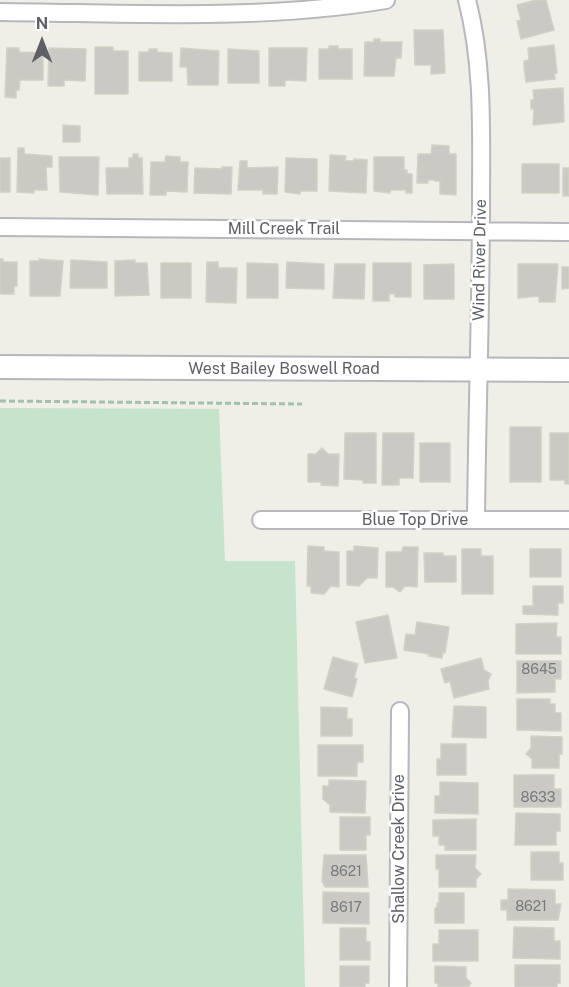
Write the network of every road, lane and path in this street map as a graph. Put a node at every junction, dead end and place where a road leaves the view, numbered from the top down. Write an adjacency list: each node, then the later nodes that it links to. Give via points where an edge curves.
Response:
1 (386, 0): 3 (street, via 249,14)
2 (467, 0): 5 (street, Wind River Drive, via 481,101)
3 (0, 12)
4 (0, 227): 5 (street, Mill Creek Trail)
5 (481, 231): 6 (street, Mill Creek Trail); 8 (street, Wind River Drive)
6 (569, 232)
7 (0, 367): 8 (main road, West Bailey Boswell Road)
8 (478, 369): 9 (main road, West Bailey Boswell Road); 13 (street, Wind River Drive)
9 (569, 370)
10 (0, 401): 11 (path)
11 (302, 404)
12 (261, 520): 13 (street, Blue Top Drive)
13 (476, 520): 14 (street, Blue Top Drive)
14 (569, 520)
15 (399, 711): 16 (street, Shallow Creek Drive)
16 (398, 987)

